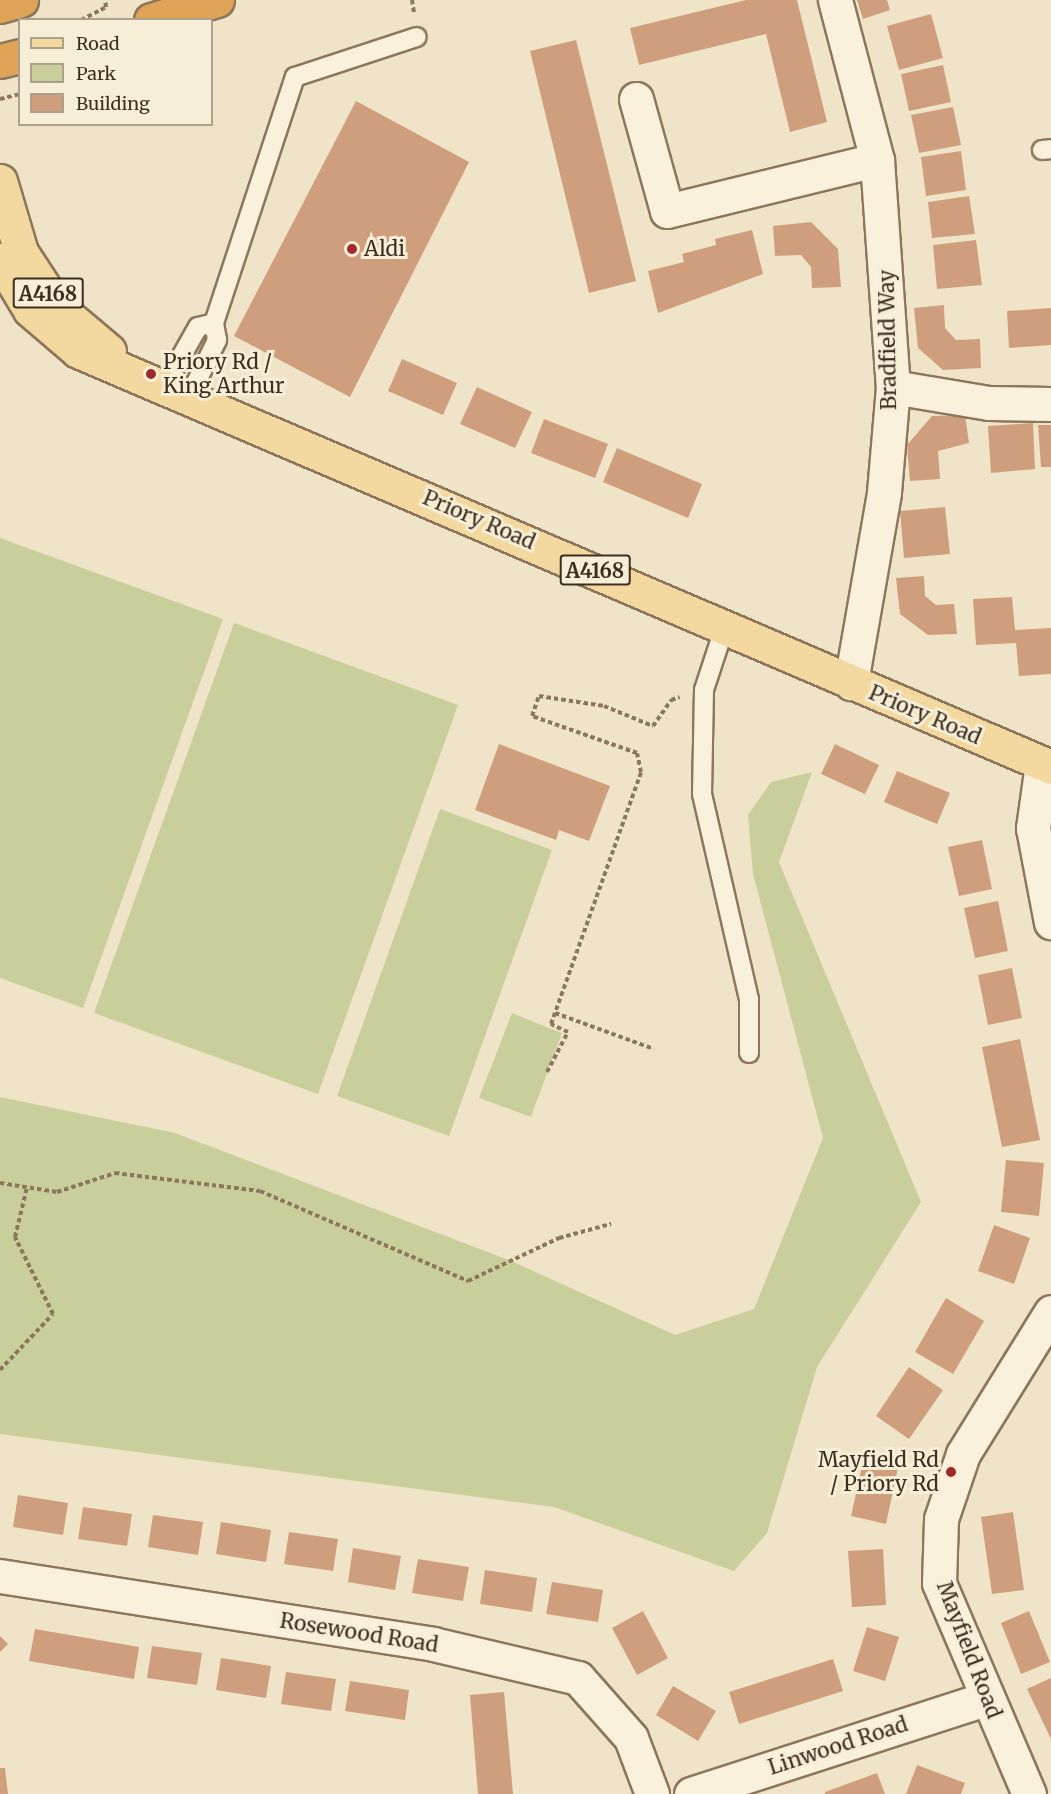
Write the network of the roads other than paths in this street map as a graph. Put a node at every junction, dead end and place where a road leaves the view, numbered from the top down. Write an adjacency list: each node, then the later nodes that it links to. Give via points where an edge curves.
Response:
1 (21, 0): 4 (highway)
2 (217, 0): 5 (highway)
3 (835, 0): 10 (street, Bradfield Way)
4 (0, 6)
5 (158, 18)
6 (417, 38): 13 (lane, via 295,77)
7 (18, 57): 8 (highway)
8 (0, 62)
9 (636, 99): 10 (street, via 667,211)
10 (877, 160): 15 (street, Bradfield Way)
11 (0, 181): 14 (main road, Priory Road / A4168, via 21,252 57,307)
12 (0, 260): 14 (main road, Priory Road / A4168, via 30,310 58,339)
13 (214, 323): 14 (lane, via 198,327); 14 (lane, via 217,340)
14 (163, 387): 17 (main road, Priory Road / A4168, via 517,535)
15 (893, 387): 16 (street, via 989,403); 18 (street, Bradfield Way, via 884,493)
16 (1051, 404)
17 (724, 629): 18 (main road, Priory Road / A4168); 21 (lane, via 704,690 702,794 749,1000)
18 (851, 683): 19 (main road, Priory Road / A4168)
19 (1047, 766): 20 (street, via 1033,828)
20 (1051, 922)
21 (749, 1053)
22 (1051, 1312): 24 (street, Mayfield Road, via 963,1454 941,1519 939,1583)
23 (0, 1576): 25 (street, Rosewood Road, via 433,1644 578,1678 631,1738)
24 (985, 1699): 26 (street, Linwood Road); 27 (street, Mayfield Road)
25 (652, 1794)
26 (691, 1794)
27 (1029, 1794)

